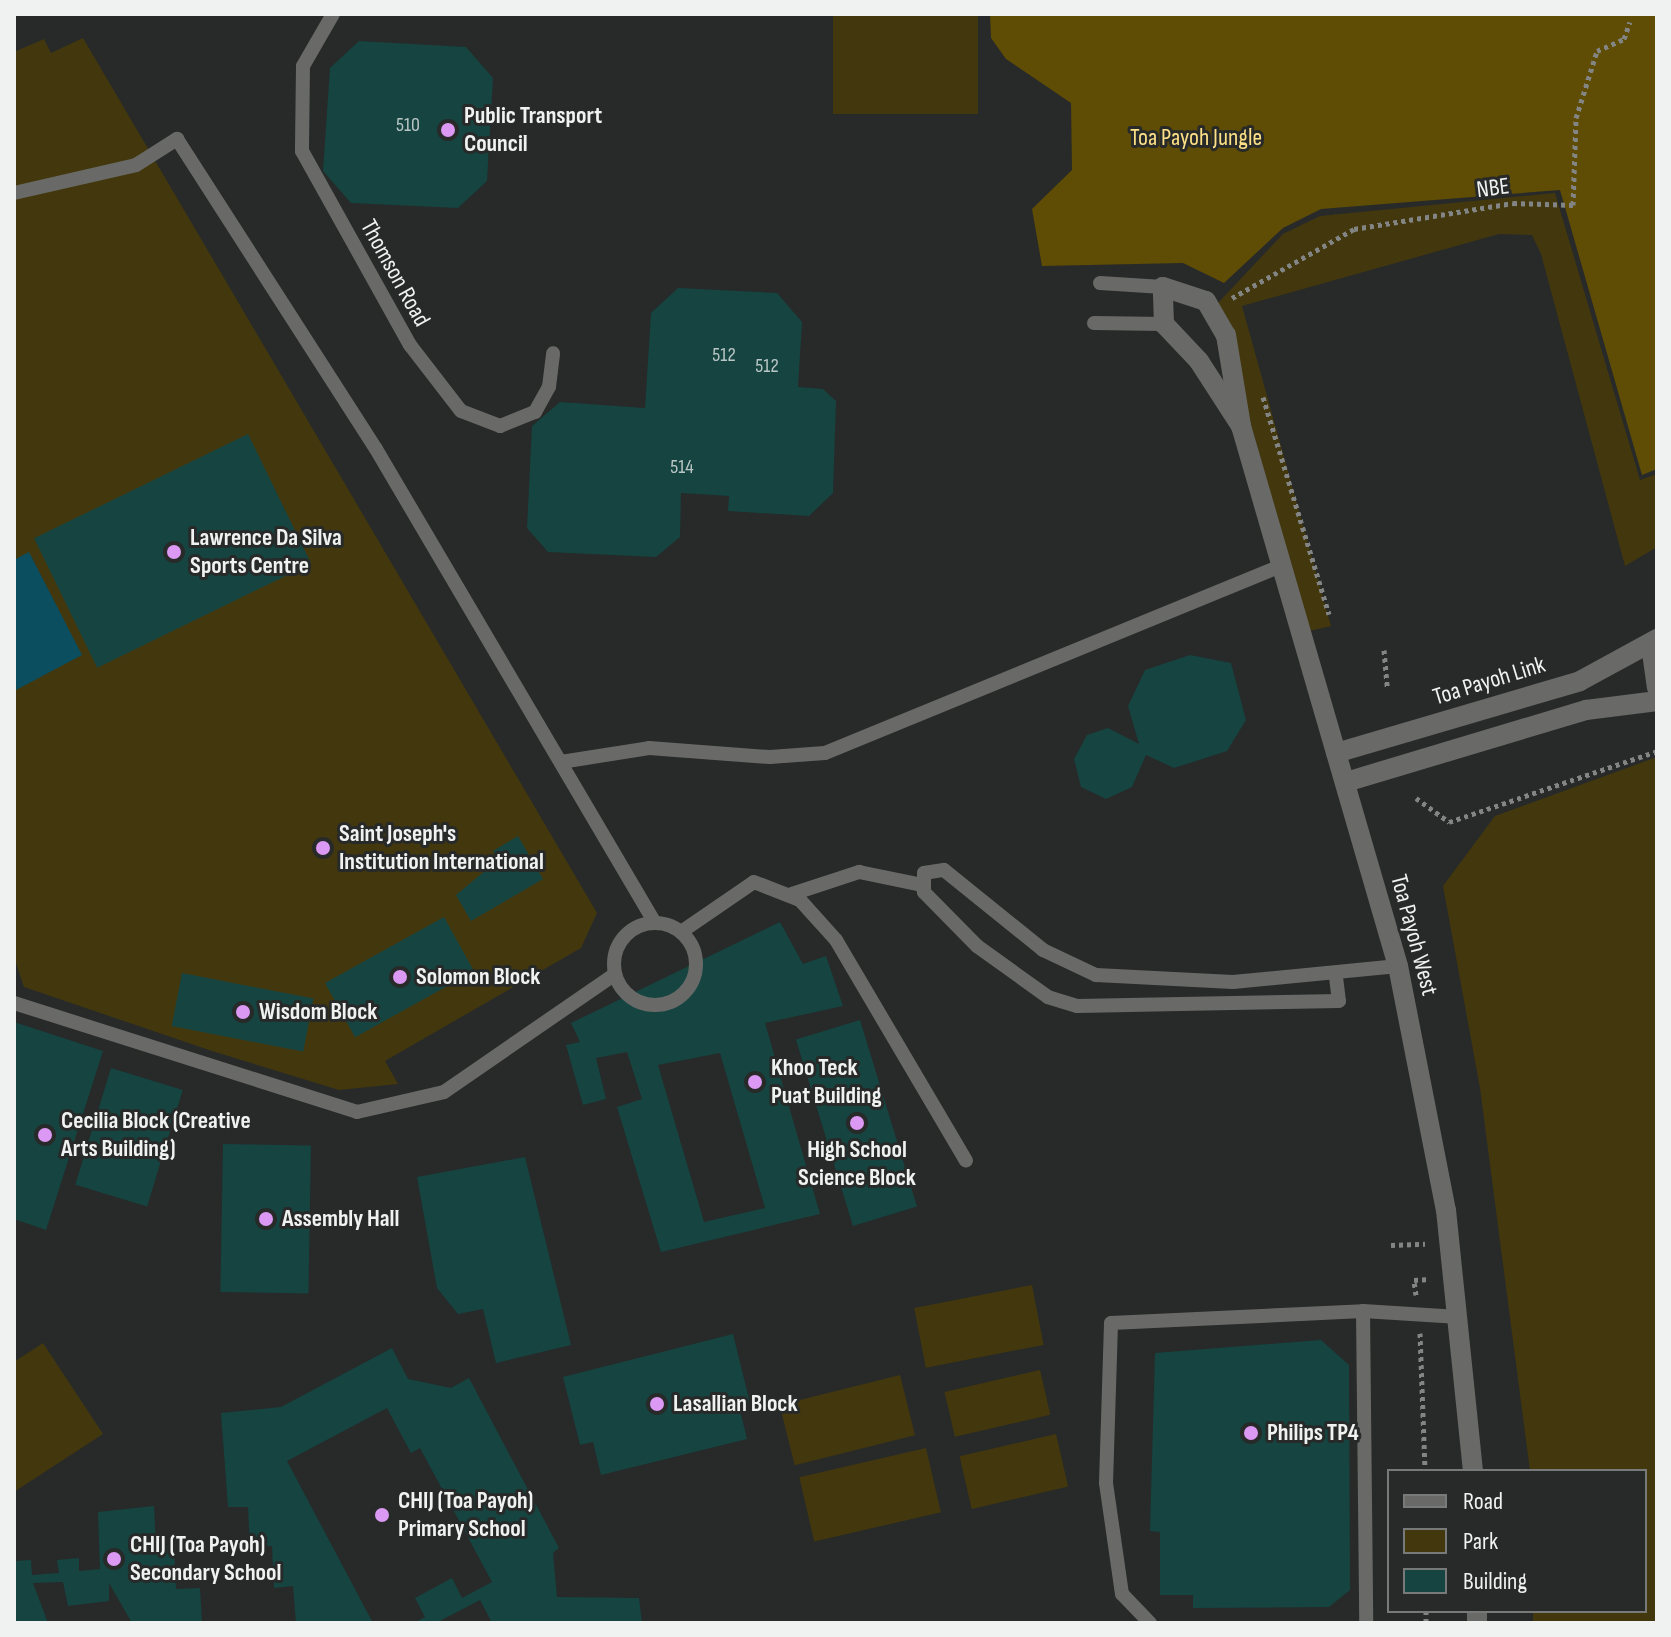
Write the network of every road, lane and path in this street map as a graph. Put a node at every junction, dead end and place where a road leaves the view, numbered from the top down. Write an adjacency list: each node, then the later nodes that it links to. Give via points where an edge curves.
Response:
1 (333, 14): 9 (lane, Thomson Road, via 303,66 302,151 410,345 461,411 500,426 535,412 549,387)
2 (1630, 22): 6 (path, NBE, via 1624,39 1597,51 1576,118 1573,205 1513,203 1354,229)
3 (14, 193): 19 (lane, via 136,165 177,139 376,449)
4 (1100, 283): 5 (lane, Toa Payoh West)
5 (1163, 287): 8 (street); 10 (street, Toa Payoh West, via 1206,301 1226,335)
6 (1230, 299)
7 (1094, 323): 8 (lane)
8 (1164, 324): 10 (street, Toa Payoh West, via 1199,361)
9 (553, 353)
10 (1241, 426): 11 (street, Toa Payoh West)
11 (1282, 566): 18 (street, Toa Payoh West); 19 (lane, via 825,753 770,757 649,748)
12 (1654, 642): 15 (street, Toa Payoh Link); 18 (street, Toa Payoh Link, via 1580,681)
13 (1384, 650): 14 (path)
14 (1387, 687)
15 (1657, 688)
16 (1657, 701): 20 (street, via 1586,710)
17 (1657, 751): 21 (path, via 1449,822)
18 (1336, 753): 20 (street, Toa Payoh West)
19 (561, 762): 24 (lane)
20 (1346, 782): 26 (street, Toa Payoh West)
21 (1416, 798)
22 (922, 885): 23 (lane, via 859,872); 28 (lane, via 929,869 944,870 1043,950 1096,975 1147,983); 28 (lane, via 1015,977 1077,1006 1339,1001)
23 (792, 894): 25 (lane, via 754,882); 30 (lane, via 836,940)
24 (655, 923): 25 (lane); 27 (lane, via 623,939)
25 (681, 932): 27 (lane, via 696,970 671,1003 630,997)
26 (1398, 966): 28 (lane); 35 (street, Toa Payoh West, via 1446,1210)
27 (615, 974): 29 (lane, via 444,1092 357,1112)
28 (1336, 977)
29 (14, 1003)
30 (966, 1161)
31 (1425, 1244): 32 (path)
32 (1391, 1245)
33 (1363, 1311): 34 (lane); 38 (lane, via 1111,1323 1106,1483 1122,1594); 39 (lane)
34 (1417, 1315): 35 (lane); 36 (path)
35 (1459, 1317): 37 (street, Toa Payoh West)
36 (1425, 1469)
37 (1473, 1469)
38 (1150, 1623)
39 (1366, 1623)

